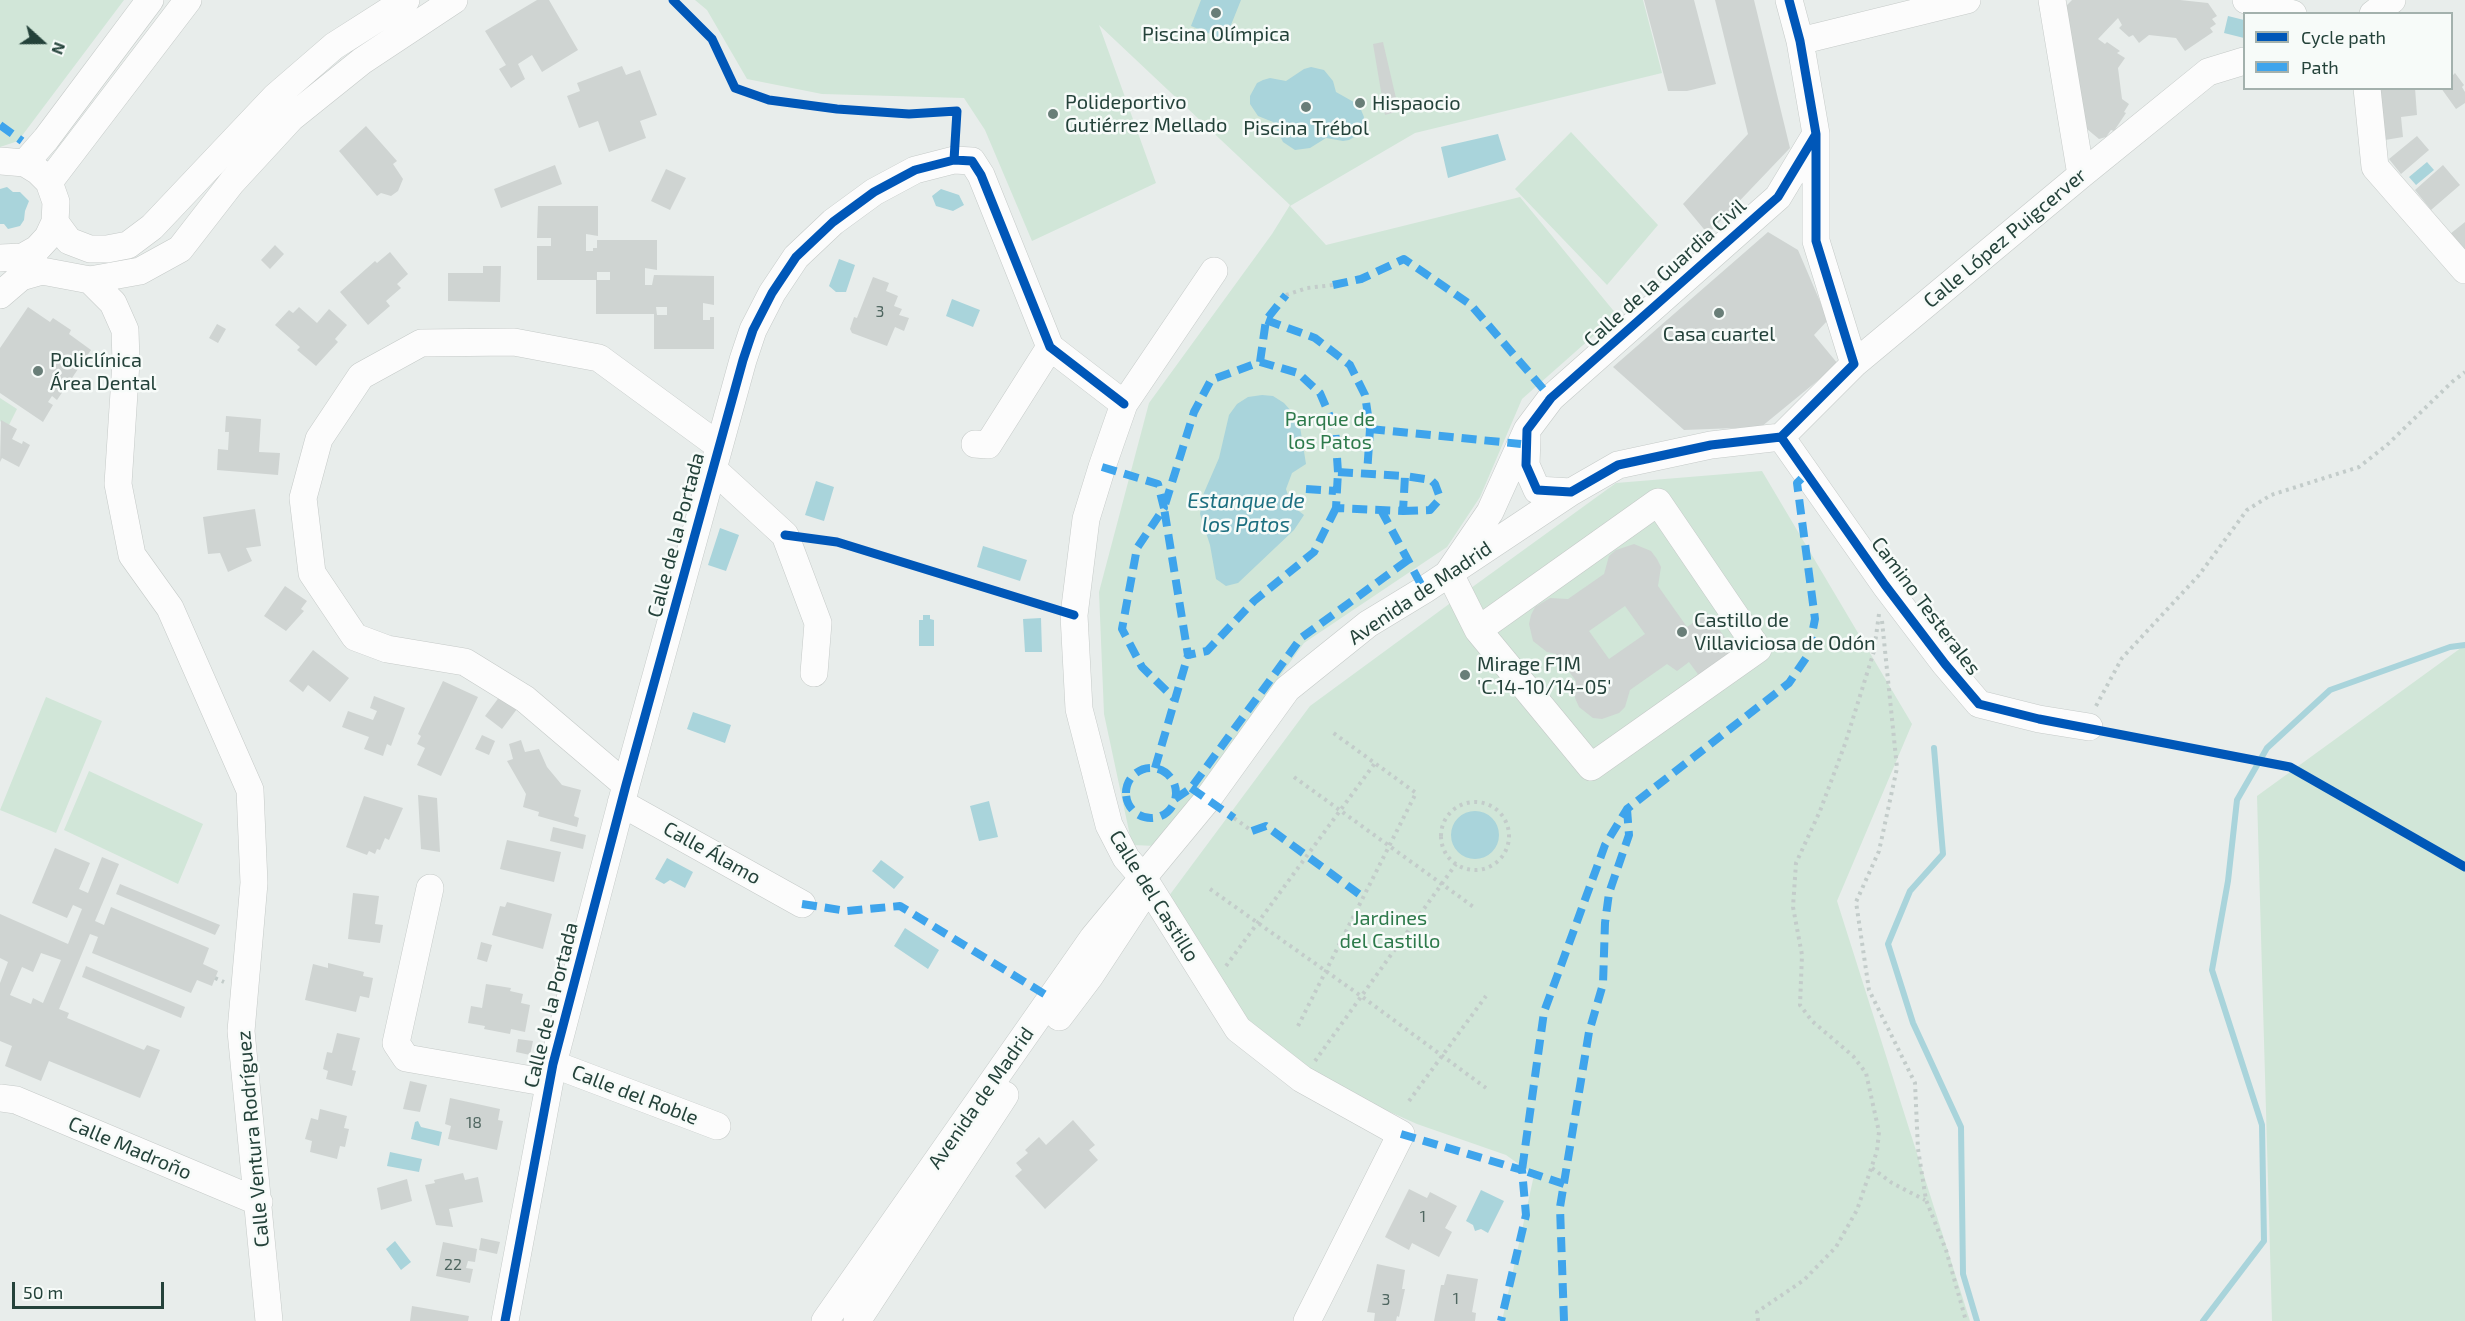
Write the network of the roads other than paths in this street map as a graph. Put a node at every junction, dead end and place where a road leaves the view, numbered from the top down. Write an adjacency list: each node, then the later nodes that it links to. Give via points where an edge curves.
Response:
1 (150, 0): 16 (street, via 46,139)
2 (188, 0): 18 (street)
3 (406, 0): 19 (street, via 334,46 275,97 160,220 128,244 90,249 69,240)
4 (454, 0): 23 (street, via 362,61 291,118 232,182 180,249 140,271)
5 (1789, 0): 12 (street)
6 (1967, 0): 12 (street)
7 (2052, 0): 17 (street)
8 (2246, 0): 10 (street)
9 (2392, 0): 11 (street)
10 (2286, 12)
11 (2376, 12)
12 (1800, 41): 15 (street)
13 (2243, 61): 17 (street, Calle López Puigcerver, via 2208,72)
14 (2367, 90): 21 (street, via 2375,167)
15 (1816, 134): 26 (street, via 1816,241); 28 (street, Calle de la Guardia Civil, via 1778,197 1551,398)
16 (12, 162): 18 (street, via 38,171)
17 (2081, 175): 26 (street, Calle López Puigcerver)
18 (49, 183): 19 (street, via 56,202)
19 (55, 222): 20 (street, via 48,237)
20 (22, 262): 23 (street); 24 (street, via 21,277)
21 (2465, 270)
22 (1214, 272): 27 (street, Calle del Castillo)
23 (90, 280): 44 (street, Calle Ventura Rodríguez, via 113,303 125,330 118,484 132,555 170,608 250,790 254,884 241,1031)
24 (0, 295)
25 (1050, 347): 27 (street); 30 (street, via 988,445); 31 (street, Calle de la Portada, via 972,161 954,160 915,170 874,192 833,222 796,257 753,330)
26 (1854, 364): 29 (street, Calle López Puigcerver)
27 (1124, 404): 38 (street, Calle del Castillo, via 1086,519 1074,615 1079,709 1109,825 1126,858)
28 (1527, 430): 32 (street, via 1526,465 1537,490); 33 (street, Calle de la Guardia Civil, via 1490,512)
29 (1781, 437): 32 (street, Avenida de Madrid, via 1711,445 1618,465); 36 (street, Camino Testerales, via 1892,594 1979,704)
30 (975, 444)
31 (716, 458): 35 (street, Calle Álamo, via 786,535 818,622); 37 (street, Calle de la Portada); 37 (street, Calle Álamo, via 599,358 514,342 421,343 361,376 319,439 305,488 312,573 355,637 387,649 465,662 525,699)
32 (1571, 492): 33 (street, Avenida de Madrid)
33 (1449, 572): 34 (street); 38 (street, Avenida de Madrid, via 1368,624 1287,689 1207,800)
34 (1478, 630): 34 (street, via 1592,767 1758,649 1658,502)
35 (814, 673)
36 (2089, 727)
37 (624, 794): 40 (street, Calle Álamo); 41 (street, Calle de la Portada)
38 (1143, 879): 47 (street, Avenida de Madrid, via 1093,938); 48 (street, Avenida de Madrid, via 1142,893 1127,922 1043,1037); 49 (street, Calle del Castillo, via 1238,1029 1302,1079 1401,1134)
39 (430, 888): 41 (street, Calle del Roble, via 396,1043 406,1058)
40 (802, 904)
41 (551, 1073): 43 (street, Calle del Roble); 46 (street, Calle de la Portada)
42 (0, 1098): 44 (street, Calle Madroño, via 16,1100)
43 (717, 1126)
44 (259, 1202): 45 (street, Calle Ventura Rodríguez)
45 (269, 1321)
46 (505, 1321)
47 (825, 1321)
48 (857, 1321)
49 (1307, 1321)

